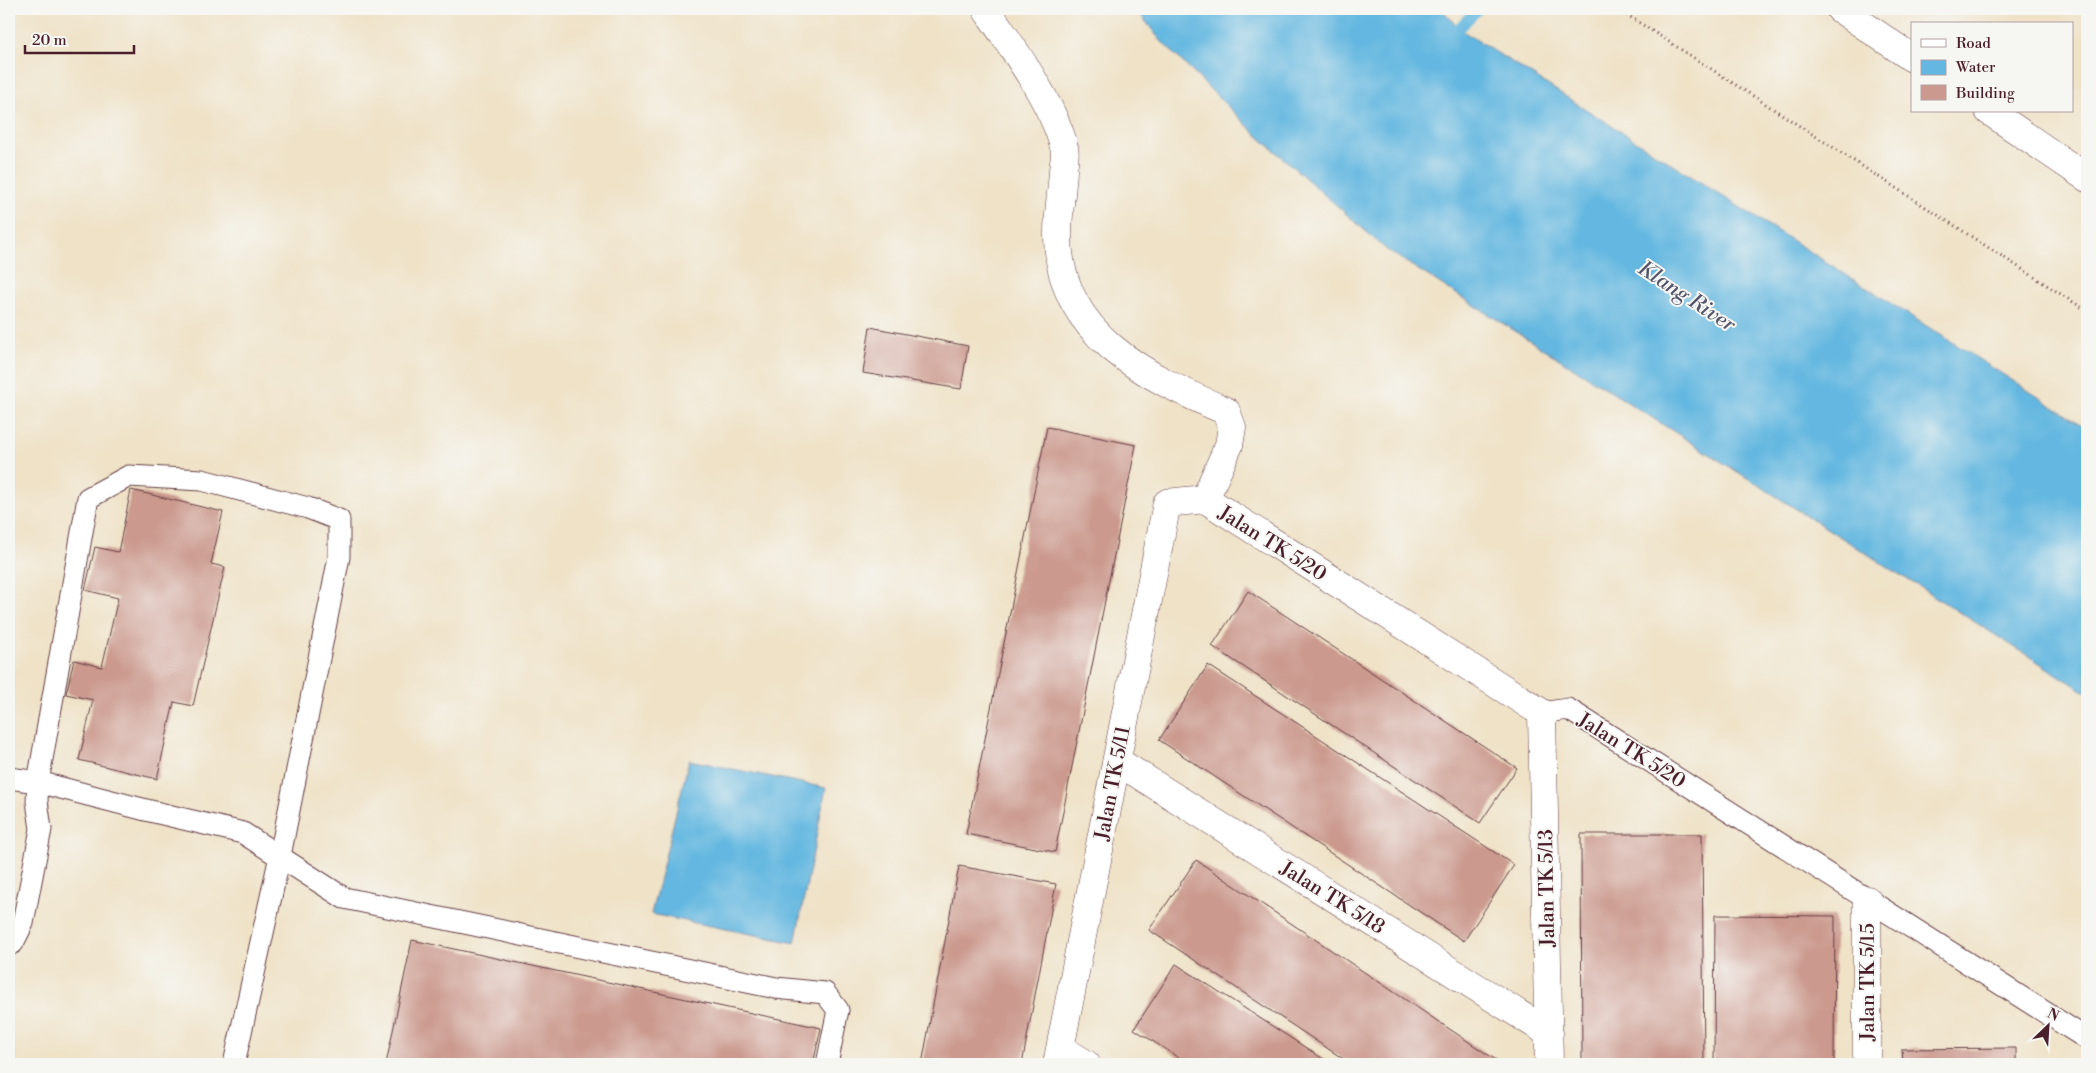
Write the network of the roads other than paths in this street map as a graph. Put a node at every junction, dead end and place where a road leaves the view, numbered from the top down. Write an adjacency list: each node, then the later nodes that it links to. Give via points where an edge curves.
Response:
1 (986, 9): 6 (street, via 1051,112 1064,149 1058,234 1060,272 1078,310 1102,341 1136,367 1226,411 1232,427 1230,445)
2 (1840, 9): 3 (street)
3 (1911, 57)
4 (1990, 112): 5 (street)
5 (2087, 178)
6 (1205, 500): 7 (street, Jalan TK 5/20); 8 (street, Jalan TK 5/20)
7 (1167, 502): 9 (street, Jalan TK 5/11)
8 (1542, 713): 13 (lane, Jalan TK 5/20, via 1568,709); 15 (street, Jalan TK 5/13)
9 (1117, 761): 15 (street, Jalan TK 5/18); 17 (street, Jalan TK 5/11)
10 (9, 778): 11 (lane)
11 (38, 782): 12 (lane, via 243,833); 12 (lane, via 88,498 129,476 202,480 308,508 339,520 339,557); 14 (lane, via 41,829 22,923)
12 (280, 856): 18 (lane); 19 (lane, via 344,898 776,988 825,993 838,1010)
13 (1868, 900): 16 (lane, Jalan TK 5/20); 22 (street, Jalan TK 5/15)
14 (9, 946)
15 (1549, 1033): 21 (street, Jalan TK 5/13)
16 (2087, 1039)
17 (1059, 1056): 20 (street)
18 (234, 1064)
19 (827, 1064)
20 (1086, 1064)
21 (1548, 1064)
22 (1868, 1064)

